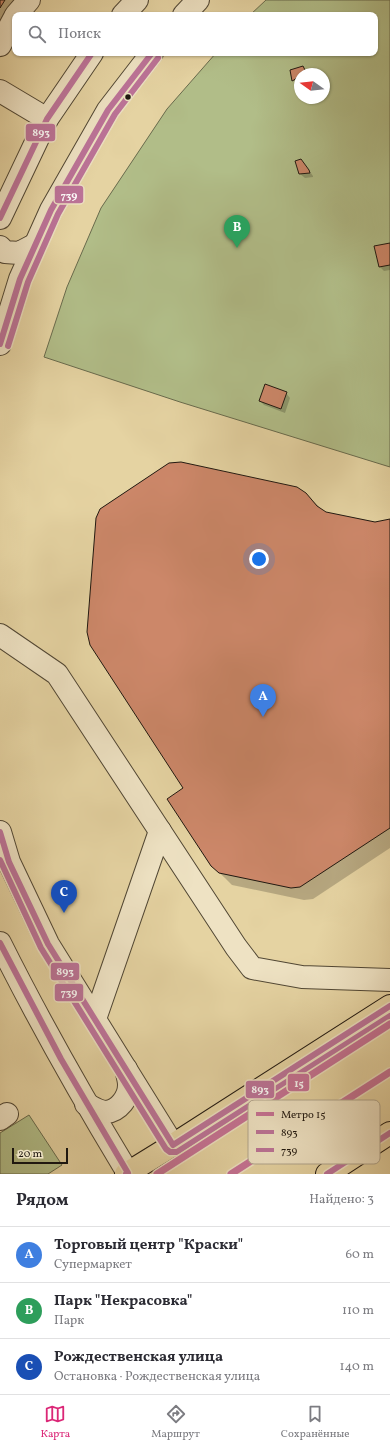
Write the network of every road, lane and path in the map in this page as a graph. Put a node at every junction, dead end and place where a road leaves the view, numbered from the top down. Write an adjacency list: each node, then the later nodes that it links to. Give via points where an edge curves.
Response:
1 (29, 0): 4 (street)
2 (137, 0): 5 (street)
3 (198, 0): 6 (street)
4 (19, 12)
5 (127, 12)
6 (187, 12)
7 (12, 23): 8 (street)
8 (0, 45)
9 (90, 56): 12 (street)
10 (150, 56): 14 (street, via 108,110 51,210)
11 (0, 91): 12 (street)
12 (47, 119): 13 (street)
13 (0, 218)
14 (36, 244): 15 (street, via 19,253 5,252); 16 (street, via 20,279)
15 (0, 247)
16 (1, 337)
17 (0, 635): 18 (street, via 57,674)
18 (160, 831): 21 (street, via 252,968 302,977); 23 (street)
19 (0, 832): 23 (street, via 9,862 48,944)
20 (3, 957): 25 (street)
21 (390, 980)
22 (390, 1006): 28 (main road)
23 (95, 1019): 24 (street)
24 (125, 1067): 25 (street, via 130,1084 127,1097 120,1106 107,1112 96,1110); 28 (street)
25 (86, 1104): 30 (street)
26 (390, 1133): 27 (main road)
27 (380, 1140)
28 (173, 1145): 30 (main road)
29 (342, 1164): 31 (main road)
30 (127, 1173)
31 (327, 1174)

